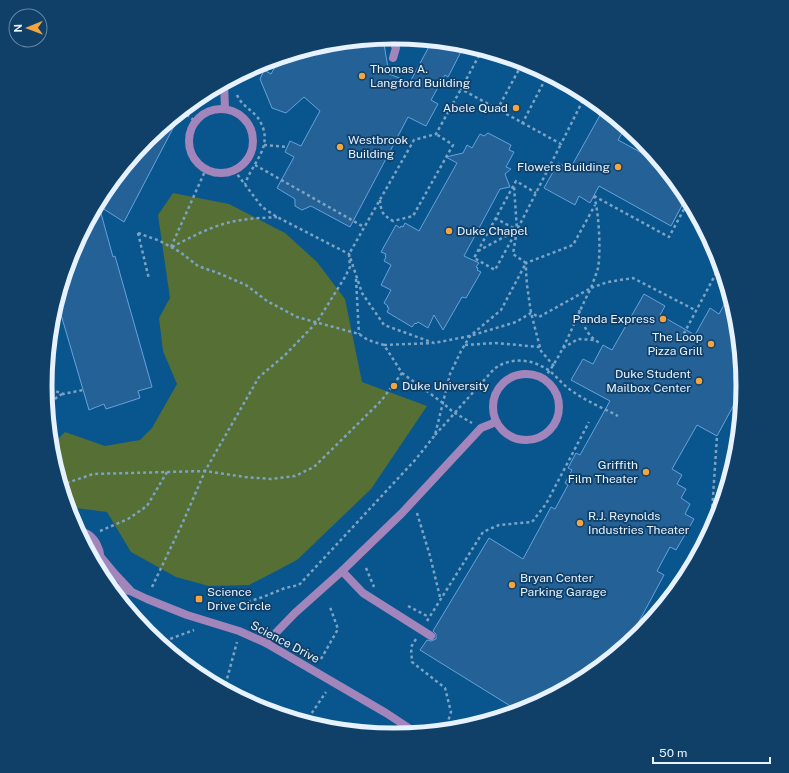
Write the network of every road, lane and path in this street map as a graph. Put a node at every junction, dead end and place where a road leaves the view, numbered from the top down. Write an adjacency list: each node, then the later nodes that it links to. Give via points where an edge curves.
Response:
1 (394, 44): 3 (street, via 396,48)
2 (479, 55): 7 (path)
3 (393, 58)
4 (520, 68): 11 (path)
5 (546, 79): 14 (path)
6 (224, 89): 10 (street)
7 (461, 89): 11 (path); 15 (path)
8 (235, 93): 17 (path, via 259,120)
9 (583, 101): 16 (path)
10 (225, 109): 13 (street, via 208,111); 21 (street, via 235,111 244,118 253,136 250,156)
11 (498, 110): 14 (path)
12 (187, 114): 13 (path)
13 (195, 121): 20 (street, via 190,131 191,153)
14 (522, 124): 16 (path)
15 (436, 134): 25 (path, via 414,140); 25 (path, via 453,145 413,216 393,221 384,216)
16 (561, 144): 24 (path)
17 (264, 145): 18 (path); 19 (path)
18 (287, 147)
19 (255, 166): 22 (path); 30 (path)
20 (206, 169): 21 (street, via 225,173); 32 (path)
21 (234, 170): 22 (path)
22 (245, 184): 28 (path, via 262,207)
23 (514, 185): 24 (path, via 516,181); 29 (path); 31 (path)
24 (536, 193): 31 (path)
25 (380, 200): 30 (path)
26 (596, 203): 27 (path, via 594,196 669,238); 35 (path, via 573,245); 39 (path, via 598,267)
27 (686, 206)
28 (277, 217): 32 (path, via 241,220 194,235); 34 (path)
29 (496, 218): 31 (path); 33 (path)
30 (364, 227): 34 (path)
31 (517, 230): 33 (path); 33 (path, via 495,270 474,258); 35 (path, via 513,254)
32 (171, 247): 38 (path, via 138,233); 43 (path, via 198,266 246,285 268,301 298,317)
33 (478, 251)
34 (349, 254): 37 (path); 43 (path, via 350,267)
35 (526, 263): 42 (path); 45 (path, via 502,310)
36 (717, 271): 41 (path)
37 (356, 275): 44 (path); 48 (path, via 362,293 384,325)
38 (149, 279)
39 (590, 288): 40 (path); 41 (path, via 633,278); 42 (path, via 539,317)
40 (579, 310): 47 (path, via 583,323); 53 (path)
41 (695, 310): 46 (path)
42 (531, 313): 45 (path, via 516,322); 52 (path)
43 (317, 322): 44 (path); 70 (path, via 259,377)
44 (358, 334): 50 (path)
45 (470, 336): 48 (path); 51 (path)
46 (681, 339)
47 (594, 340): 49 (path); 53 (path, via 578,339)
48 (434, 343): 50 (path)
49 (600, 343)
50 (384, 345): 56 (path)
51 (464, 345): 52 (path); 62 (path, via 450,374)
52 (540, 347): 54 (path)
53 (563, 348): 54 (path)
54 (554, 366): 55 (path)
55 (550, 371): 57 (path); 63 (path, via 527,361 518,360 501,364); 64 (path, via 572,391)
56 (402, 373): 62 (path); 70 (path, via 380,401 314,467 295,476 271,478)
57 (544, 378): 65 (street, via 523,373 512,375 503,382 496,390 493,401); 65 (street, via 558,396 560,406 558,418 544,435 534,439 512,438)
58 (52, 390): 60 (path)
59 (83, 390): 60 (path)
60 (63, 394): 61 (path)
61 (53, 402)
62 (443, 403): 63 (path); 68 (path)
63 (455, 413): 67 (path); 68 (path)
64 (618, 416)
65 (496, 422): 67 (street)
66 (590, 422): 85 (path, via 546,504 532,522 499,525 483,532)
67 (481, 428): 73 (street)
68 (435, 435): 88 (path, via 416,459 299,585)
69 (717, 436): 74 (path)
70 (205, 471): 71 (path); 81 (path)
71 (168, 472): 72 (path, via 93,474); 76 (path, via 148,506 128,519)
72 (66, 483)
73 (412, 502): 80 (street); 85 (path, via 429,550)
74 (712, 516)
75 (85, 534): 76 (street)
76 (89, 536): 77 (street, Science Drive, via 99,548)
77 (100, 556): 78 (street); 84 (street, Science Drive)
78 (100, 561)
79 (366, 568): 83 (path)
80 (342, 571): 93 (street, via 363,593); 97 (street)
81 (152, 587)
82 (118, 588): 84 (street, Science Drive)
83 (375, 588)
84 (130, 591): 92 (street, Science Drive)
85 (440, 598): 91 (path)
86 (402, 602): 91 (path)
87 (330, 607): 98 (path, via 338,629)
88 (225, 609)
89 (142, 611): 90 (path)
90 (140, 615)
91 (429, 617): 93 (path)
92 (212, 623): 94 (street, Science Drive); 96 (path)
93 (421, 630): 95 (street); 102 (path, via 411,647 412,662 445,688 451,712)
94 (239, 631): 97 (street, Science Drive); 100 (path)
95 (430, 636)
96 (165, 641)
97 (266, 643): 99 (street, Science Drive)
98 (321, 659)
99 (332, 682): 101 (path); 103 (street, Science Drive)
100 (225, 684)
101 (309, 718)
102 (446, 725)
103 (409, 728)

